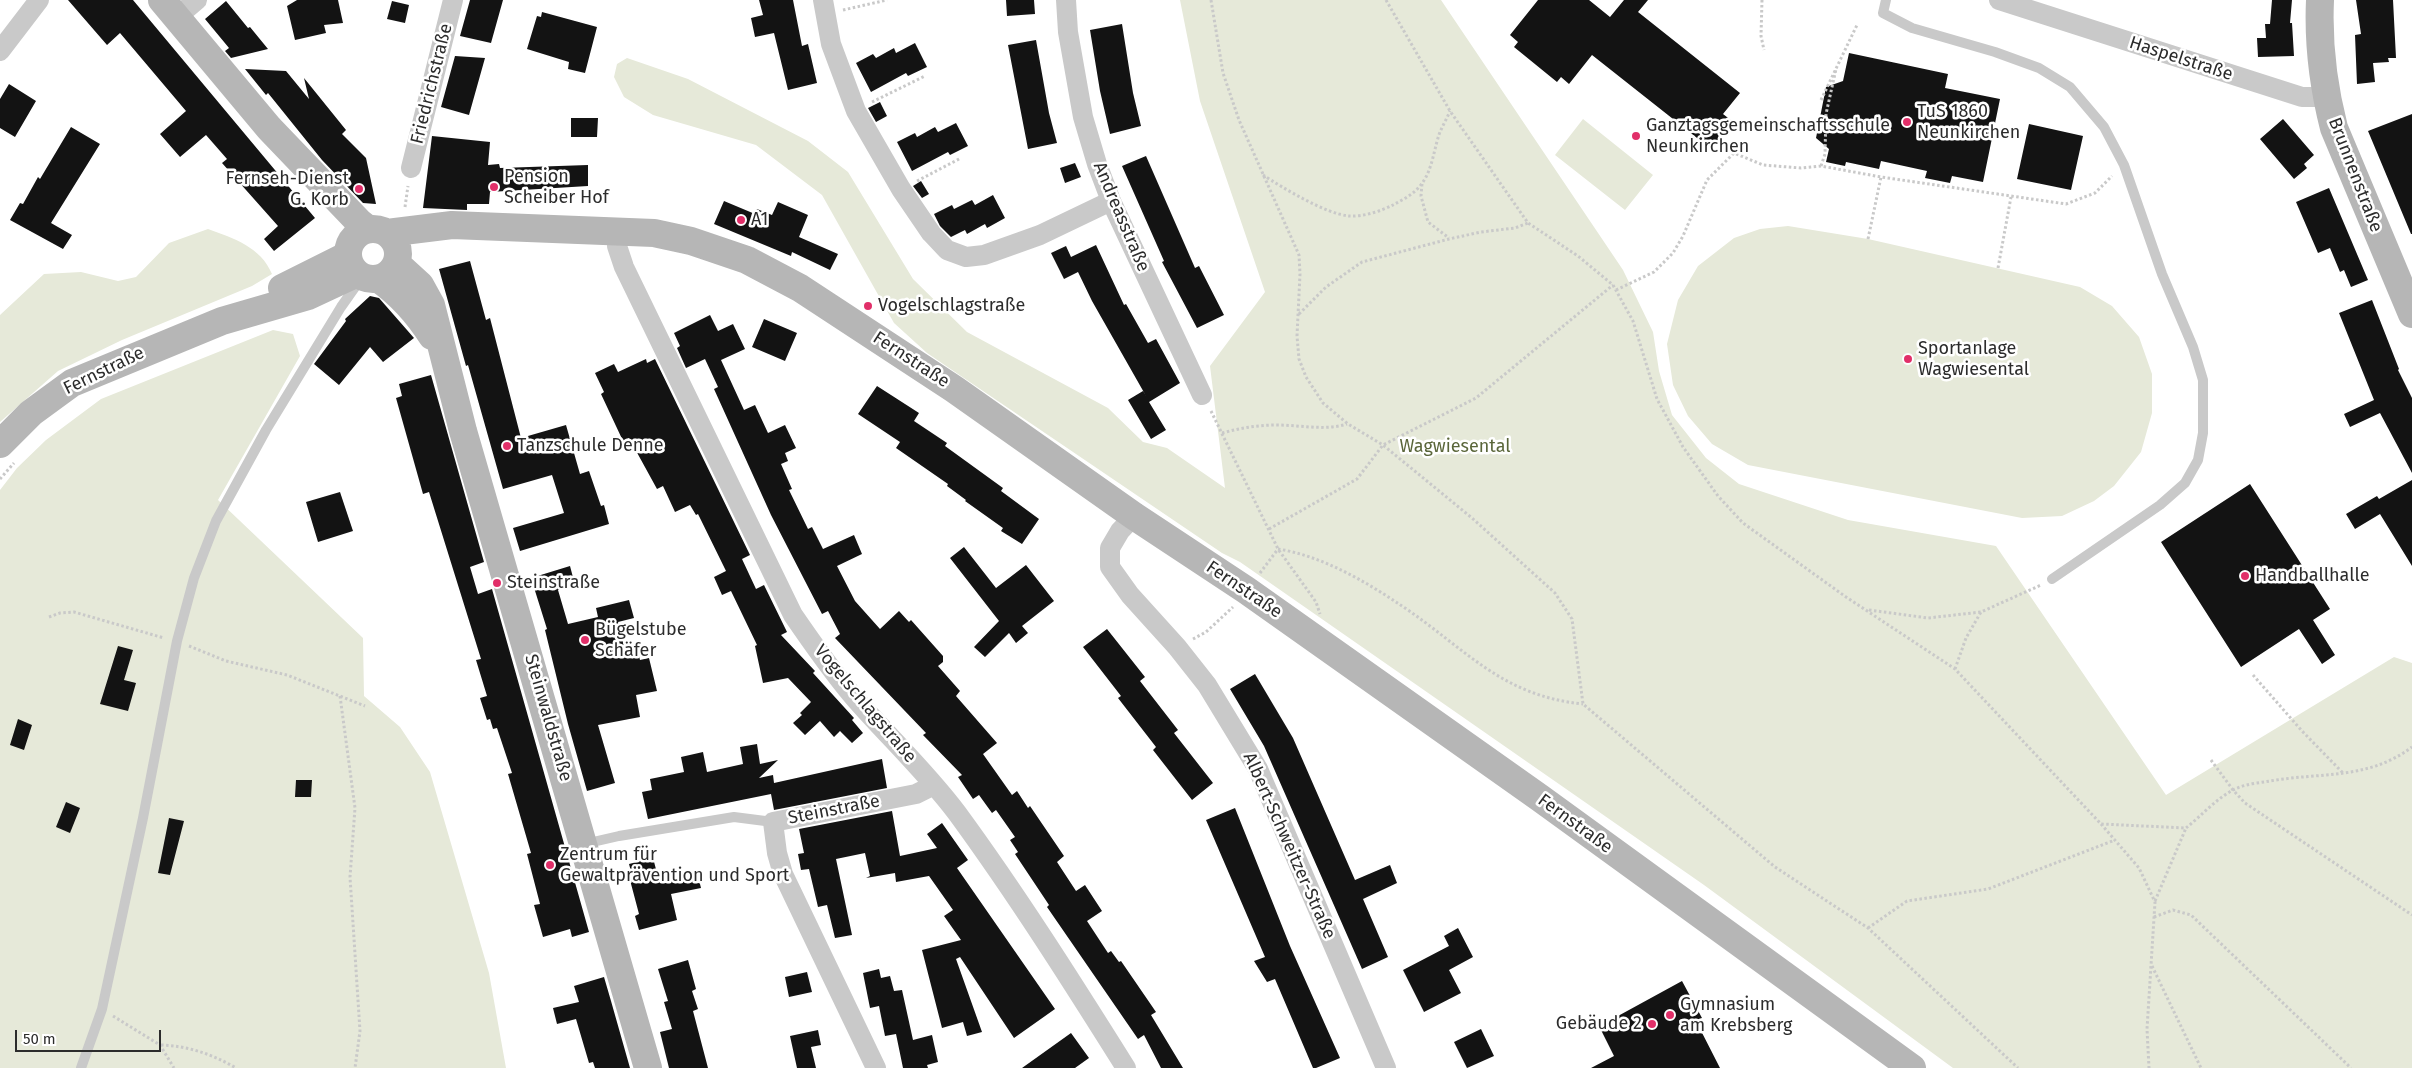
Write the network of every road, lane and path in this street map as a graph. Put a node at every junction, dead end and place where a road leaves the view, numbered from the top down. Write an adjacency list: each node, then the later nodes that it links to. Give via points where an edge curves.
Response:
1 (39, 0): 16 (street)
2 (453, 0): 26 (street, Friedrichstraße)
3 (888, 0): 12 (path)
4 (1066, 0): 32 (street, Andreasstraße, via 1068,32 1084,117)
5 (1211, 0): 27 (path, via 1223,73)
6 (1386, 0): 22 (path)
7 (1762, 0): 15 (path, via 1760,36)
8 (1886, 0): 24 (lane, via 1883,13 1912,28 2039,68 2070,87 2104,127)
9 (1998, 0): 13 (street, Haspelstraße)
10 (2320, 0): 19 (main road, Brunnenstraße, via 2318,37)
11 (178, 6): 37 (main road, Steinwaldstraße, via 269,128 359,222)
12 (824, 7): 21 (street, via 831,44)
13 (2039, 7): 19 (street, Haspelstraße, via 2302,98)
14 (1857, 25): 17 (path)
15 (1764, 50)
16 (0, 51)
17 (1836, 69): 20 (path); 25 (path, via 1826,114 1825,154)
18 (924, 76): 21 (path)
19 (2326, 97): 42 (main road, Brunnenstraße, via 2334,128)
20 (1820, 100)
21 (856, 110): 30 (street)
22 (1450, 111): 29 (path, via 1440,132 1430,171); 33 (path)
23 (962, 158): 30 (path)
24 (2124, 165): 31 (path, via 2095,193 2078,201 2066,204); 52 (lane, via 2203,380 2203,433 2198,460 2186,483 2160,506)
25 (1821, 166): 28 (path); 40 (path, via 1762,165 1734,153 1706,180 1673,253 1654,272)
26 (411, 168): 37 (path, via 405,203)
27 (1263, 175): 29 (path, via 1316,204 1350,216 1381,211 1408,196); 41 (path, via 1299,255)
28 (1881, 177): 31 (path); 36 (path)
29 (1422, 183): 35 (path, via 1421,196 1428,222)
30 (901, 189): 32 (street, via 931,233 947,250 966,256 984,255)
31 (2011, 197): 38 (path)
32 (1111, 202): 43 (street, Andreasstraße)
33 (1528, 223): 35 (path); 39 (path)
34 (616, 230): 37 (main road, Fernstraße, via 527,229); 49 (main road, Fernstraße, via 654,233 691,241 746,260 800,288 954,389); 69 (street, Vogelschlagstraße, via 624,267 794,615 817,651 858,701)
35 (1449, 239): 41 (path, via 1362,262 1326,287)
36 (1868, 239)
37 (375, 254): 47 (main road, Fernstraße, via 72,382 31,413); 58 (lane, via 266,430 216,521 194,578); 75 (main road, Steinwaldstraße, via 394,290 416,313 448,368 463,430)
38 (1998, 268)
39 (1613, 284): 40 (path); 46 (path, via 1476,398)
40 (1616, 290): 54 (path, via 1633,320 1656,399 1683,447 1718,496 1743,524)
41 (1299, 314): 44 (path, via 1299,359 1306,377 1323,404)
42 (2412, 314)
43 (1202, 395): 45 (path)
44 (1348, 424): 45 (path, via 1333,428 1268,426); 46 (path)
45 (1222, 433): 50 (path)
46 (1383, 445): 50 (path, via 1357,479); 64 (path, via 1472,518 1555,593 1572,619)
47 (10, 450): 48 (path)
48 (0, 479)
49 (1134, 516): 53 (main road, Fernstraße); 60 (street, Albert-Schweitzer-Straße, via 1110,548 1110,567 1130,595)
50 (1268, 529): 51 (path)
51 (1278, 549): 53 (path); 59 (path, via 1316,602 1323,624); 64 (path, via 1334,566 1393,601 1475,663 1511,684 1562,702)
52 (2052, 578): 55 (path)
53 (1246, 590): 59 (main road, Fernstraße)
54 (1866, 610): 55 (path, via 1928,618); 61 (path)
55 (1981, 612): 61 (path, via 1966,638)
56 (1228, 613): 60 (path, via 1206,632)
57 (49, 618): 58 (path, via 74,612)
58 (177, 642): 63 (path, via 226,661 287,675); 81 (lane)
59 (1320, 642): 91 (main road, Fernstraße)
60 (1177, 647): 90 (street, Albert-Schweitzer-Straße, via 1207,685 1258,768)
61 (1955, 669): 72 (path)
62 (2253, 674): 68 (path)
63 (340, 696): 65 (path); 86 (path, via 355,808 350,877 360,1031)
64 (1583, 704): 79 (path, via 1775,867)
65 (365, 706)
66 (2412, 747): 68 (path, via 2395,760 2375,768)
67 (2211, 760): 70 (path)
68 (2344, 774): 70 (path, via 2292,777)
69 (934, 784): 71 (street, Steinstraße, via 916,794); 89 (street, Vogelschlagstraße, via 1064,970)
70 (2233, 790): 73 (path); 77 (path, via 2252,808)
71 (773, 822): 75 (lane, Steinstraße, via 734,817); 88 (street, via 776,853 783,874)
72 (2101, 824): 73 (path); 74 (path)
73 (2186, 828): 76 (path)
74 (2115, 840): 76 (path, via 2139,868); 79 (path, via 1988,889 1907,901)
75 (584, 844): 87 (main road, Steinwaldstraße)
76 (2154, 902): 78 (path)
77 (2412, 915)
78 (2154, 917): 80 (path); 95 (path, via 2173,910 2192,916)
79 (1868, 928): 92 (path)
80 (2152, 966): 93 (path, via 2147,1029); 94 (path)
81 (102, 1010): 82 (path); 83 (lane)
82 (160, 1045): 84 (path); 85 (path, via 182,1046 216,1057)
83 (81, 1068)
84 (174, 1068)
85 (236, 1068)
86 (355, 1068)
87 (648, 1068)
88 (876, 1068)
89 (1126, 1068)
90 (1386, 1068)
91 (1912, 1068)
92 (2018, 1068)
93 (2149, 1068)
94 (2201, 1068)
95 (2351, 1068)

